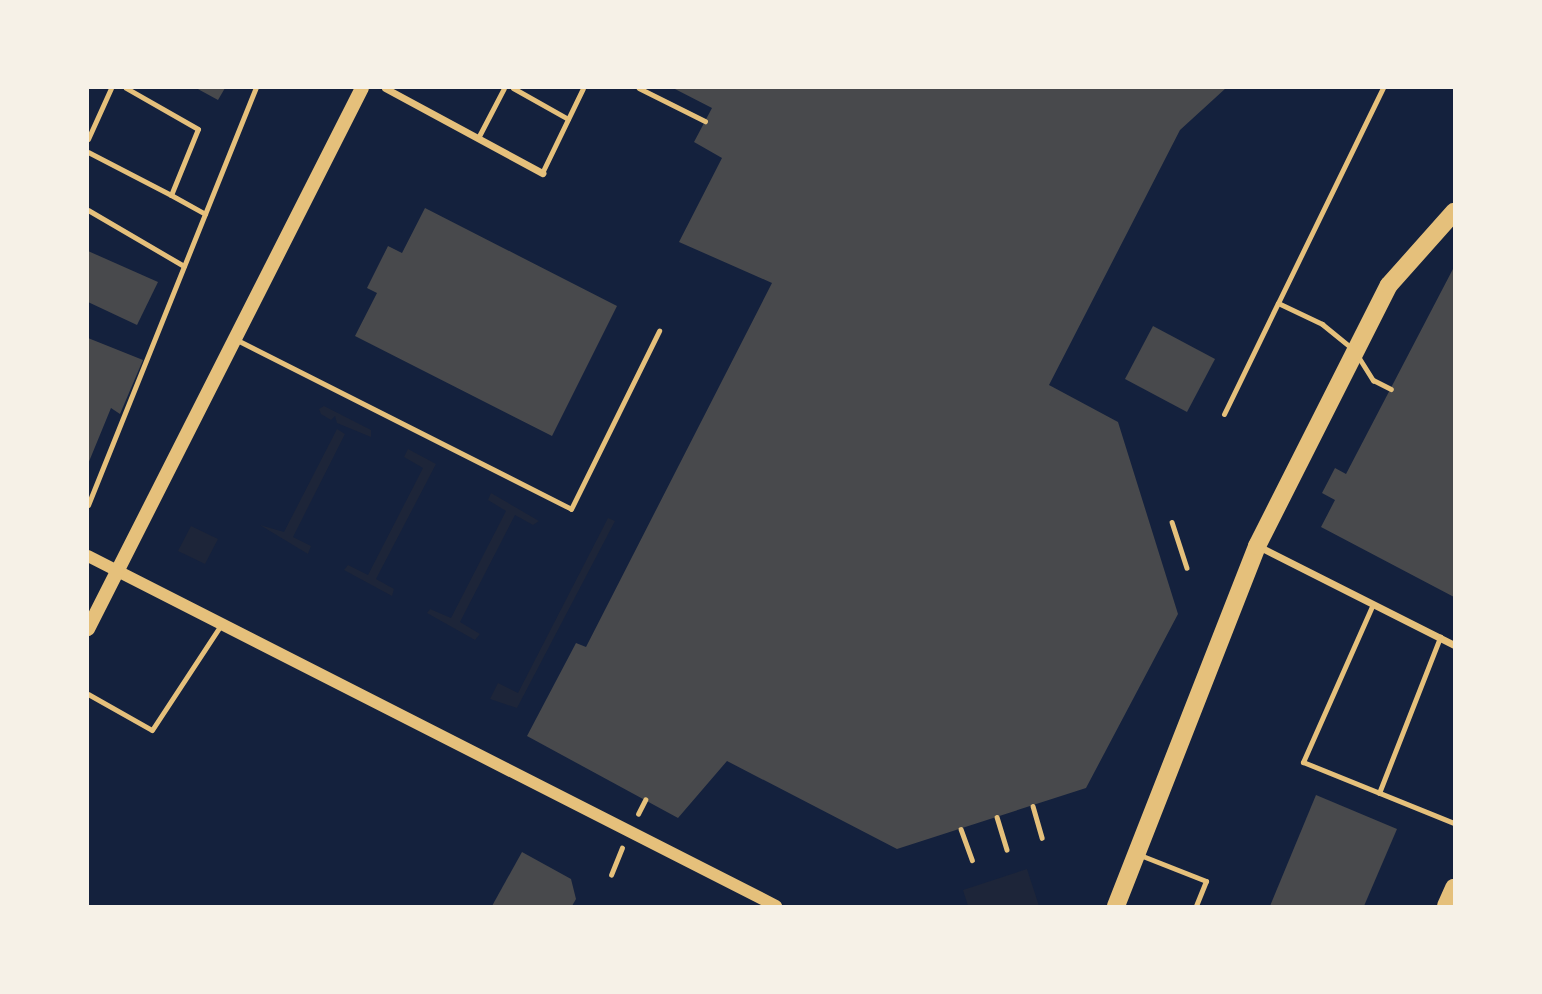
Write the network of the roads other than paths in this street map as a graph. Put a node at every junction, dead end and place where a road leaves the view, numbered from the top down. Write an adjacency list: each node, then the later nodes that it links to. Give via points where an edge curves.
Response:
1 (111, 88): 12 (lane)
2 (126, 88): 15 (lane, via 198,129)
3 (256, 88): 18 (lane)
4 (362, 88): 22 (main road)
5 (385, 88): 11 (street)
6 (504, 88): 11 (lane)
7 (513, 88): 10 (lane)
8 (583, 88): 10 (lane)
9 (1383, 88): 20 (lane)
10 (568, 119): 14 (lane)
11 (478, 138): 14 (street)
12 (88, 139)
13 (88, 152): 15 (lane)
14 (542, 173)
15 (171, 195): 18 (lane)
16 (88, 210): 19 (lane)
17 (1454, 212): 23 (main road, via 1389,285)
18 (205, 214): 19 (lane)
19 (184, 266): 26 (lane)
20 (1278, 303): 23 (lane, via 1322,324); 25 (lane)
21 (659, 331): 22 (lane, via 570,509)
22 (234, 339): 29 (main road)
23 (1354, 350): 24 (lane, via 1373,380); 27 (main road)
24 (1391, 389)
25 (1224, 414)
26 (88, 505)
27 (1257, 546): 30 (street); 38 (main road)
28 (88, 556): 29 (street)
29 (117, 572): 31 (street); 32 (main road)
30 (1373, 604): 33 (street); 36 (lane, via 1303,762)
31 (222, 625): 35 (lane, via 152,730); 40 (street)
32 (88, 629)
33 (1440, 638): 34 (street); 36 (lane)
34 (1454, 645)
35 (88, 694)
36 (1380, 793): 37 (lane)
37 (1454, 823)
38 (1137, 853): 41 (main road); 42 (lane, via 1206,881)
39 (1454, 888): 43 (main road)
40 (776, 906)
41 (1116, 906)
42 (1196, 906)
43 (1446, 906)

